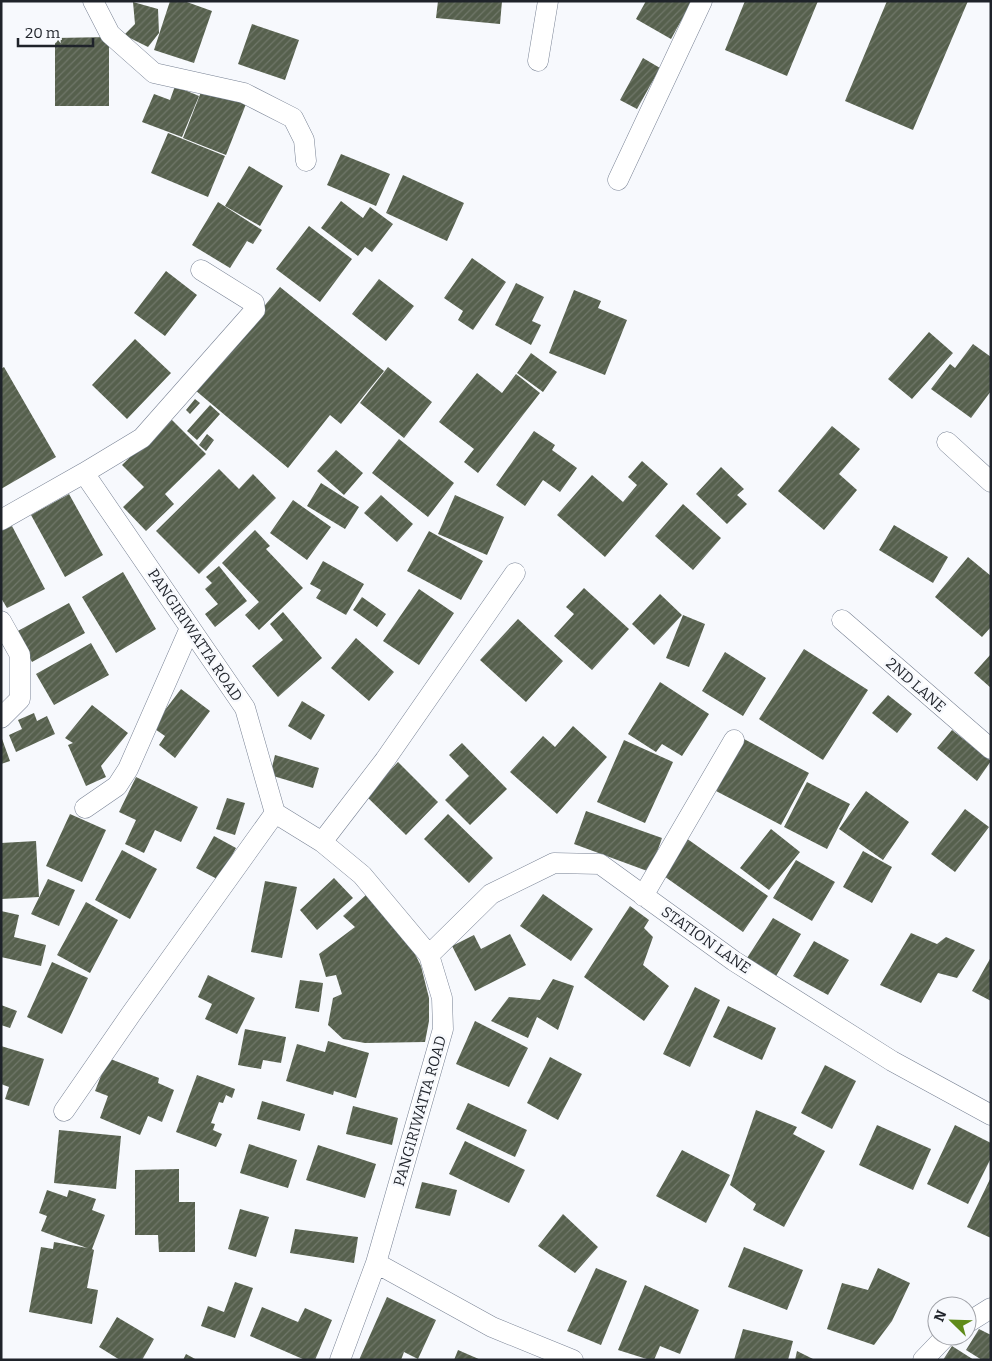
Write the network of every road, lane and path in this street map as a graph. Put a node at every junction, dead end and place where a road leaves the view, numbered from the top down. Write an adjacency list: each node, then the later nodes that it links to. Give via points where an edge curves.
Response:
1 (93, 1): 5 (street, via 110,34 154,73 244,93 293,118 304,140)
2 (548, 1): 4 (street)
3 (702, 1): 6 (street)
4 (538, 61)
5 (306, 161)
6 (618, 180)
7 (201, 270): 9 (street, via 254,303 255,310 142,438)
8 (947, 442): 10 (street)
9 (84, 473): 11 (street); 15 (street, PANGIRIWATTA ROAD)
10 (991, 482)
11 (1, 520)
12 (515, 573): 21 (street, via 385,760)
13 (842, 620): 18 (street, 2ND LANE)
14 (1, 621): 16 (street, via 20,655 20,699)
15 (190, 628): 19 (street, via 128,769 117,786); 20 (street, PANGIRIWATTA ROAD, via 245,708)
16 (1, 718)
17 (734, 740): 22 (street)
18 (991, 749)
19 (84, 808)
20 (275, 813): 21 (street, PANGIRIWATTA ROAD); 24 (street)
21 (322, 842): 23 (street, PANGIRIWATTA ROAD, via 362,875)
22 (643, 896): 23 (street, STATION LANE, via 600,864 554,863 491,894); 25 (street, STATION LANE, via 734,961 892,1061)
23 (429, 956): 26 (street, PANGIRIWATTA ROAD, via 442,998 443,1029)
24 (64, 1111)
25 (991, 1115)
26 (376, 1263): 30 (street, PANGIRIWATTA ROAD); 31 (street, via 492,1327)
27 (991, 1308): 28 (street)
28 (977, 1316)
29 (936, 1346): 32 (street)
30 (340, 1360)
31 (573, 1360)
32 (923, 1360)

